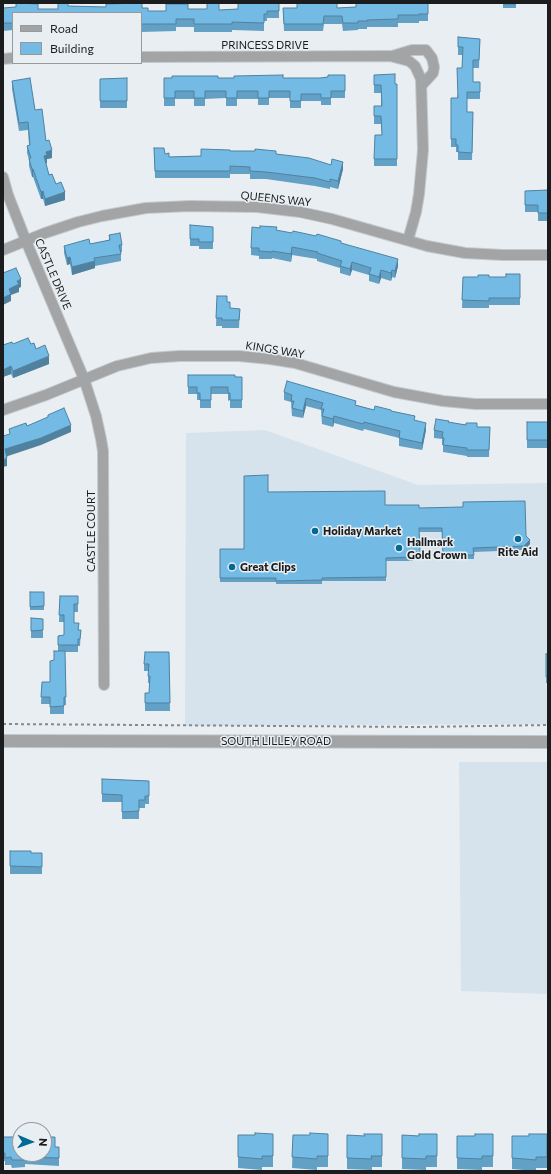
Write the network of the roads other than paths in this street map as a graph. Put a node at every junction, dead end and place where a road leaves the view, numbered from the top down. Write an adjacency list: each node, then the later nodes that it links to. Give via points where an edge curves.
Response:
1 (390, 56): 2 (street, PRINCESS DRIVE); 3 (street, PRINCESS DRIVE, via 409,61 420,73); 3 (street, PRINCESS DRIVE, via 412,50 426,50 432,58 434,67)
2 (142, 58)
3 (422, 85): 5 (street, PRINCESS DRIVE, via 422,176)
4 (3, 177): 6 (street, CASTLE DRIVE)
5 (408, 240): 6 (street, QUEENS WAY, via 300,212 257,207 190,206 146,208 102,216); 8 (street, QUEENS WAY, via 465,253)
6 (26, 241): 7 (street, QUEENS WAY); 9 (street, CASTLE DRIVE)
7 (3, 250)
8 (548, 255)
9 (84, 379): 10 (street, KINGS WAY, via 117,366 151,358 239,356 295,363 422,398 475,404); 11 (street, KINGS WAY); 12 (street, CASTLE COURT, via 96,416 103,450)
10 (548, 404)
11 (3, 410)
12 (104, 685)
13 (3, 741): 14 (street, SOUTH LILLEY ROAD)
14 (548, 742)

